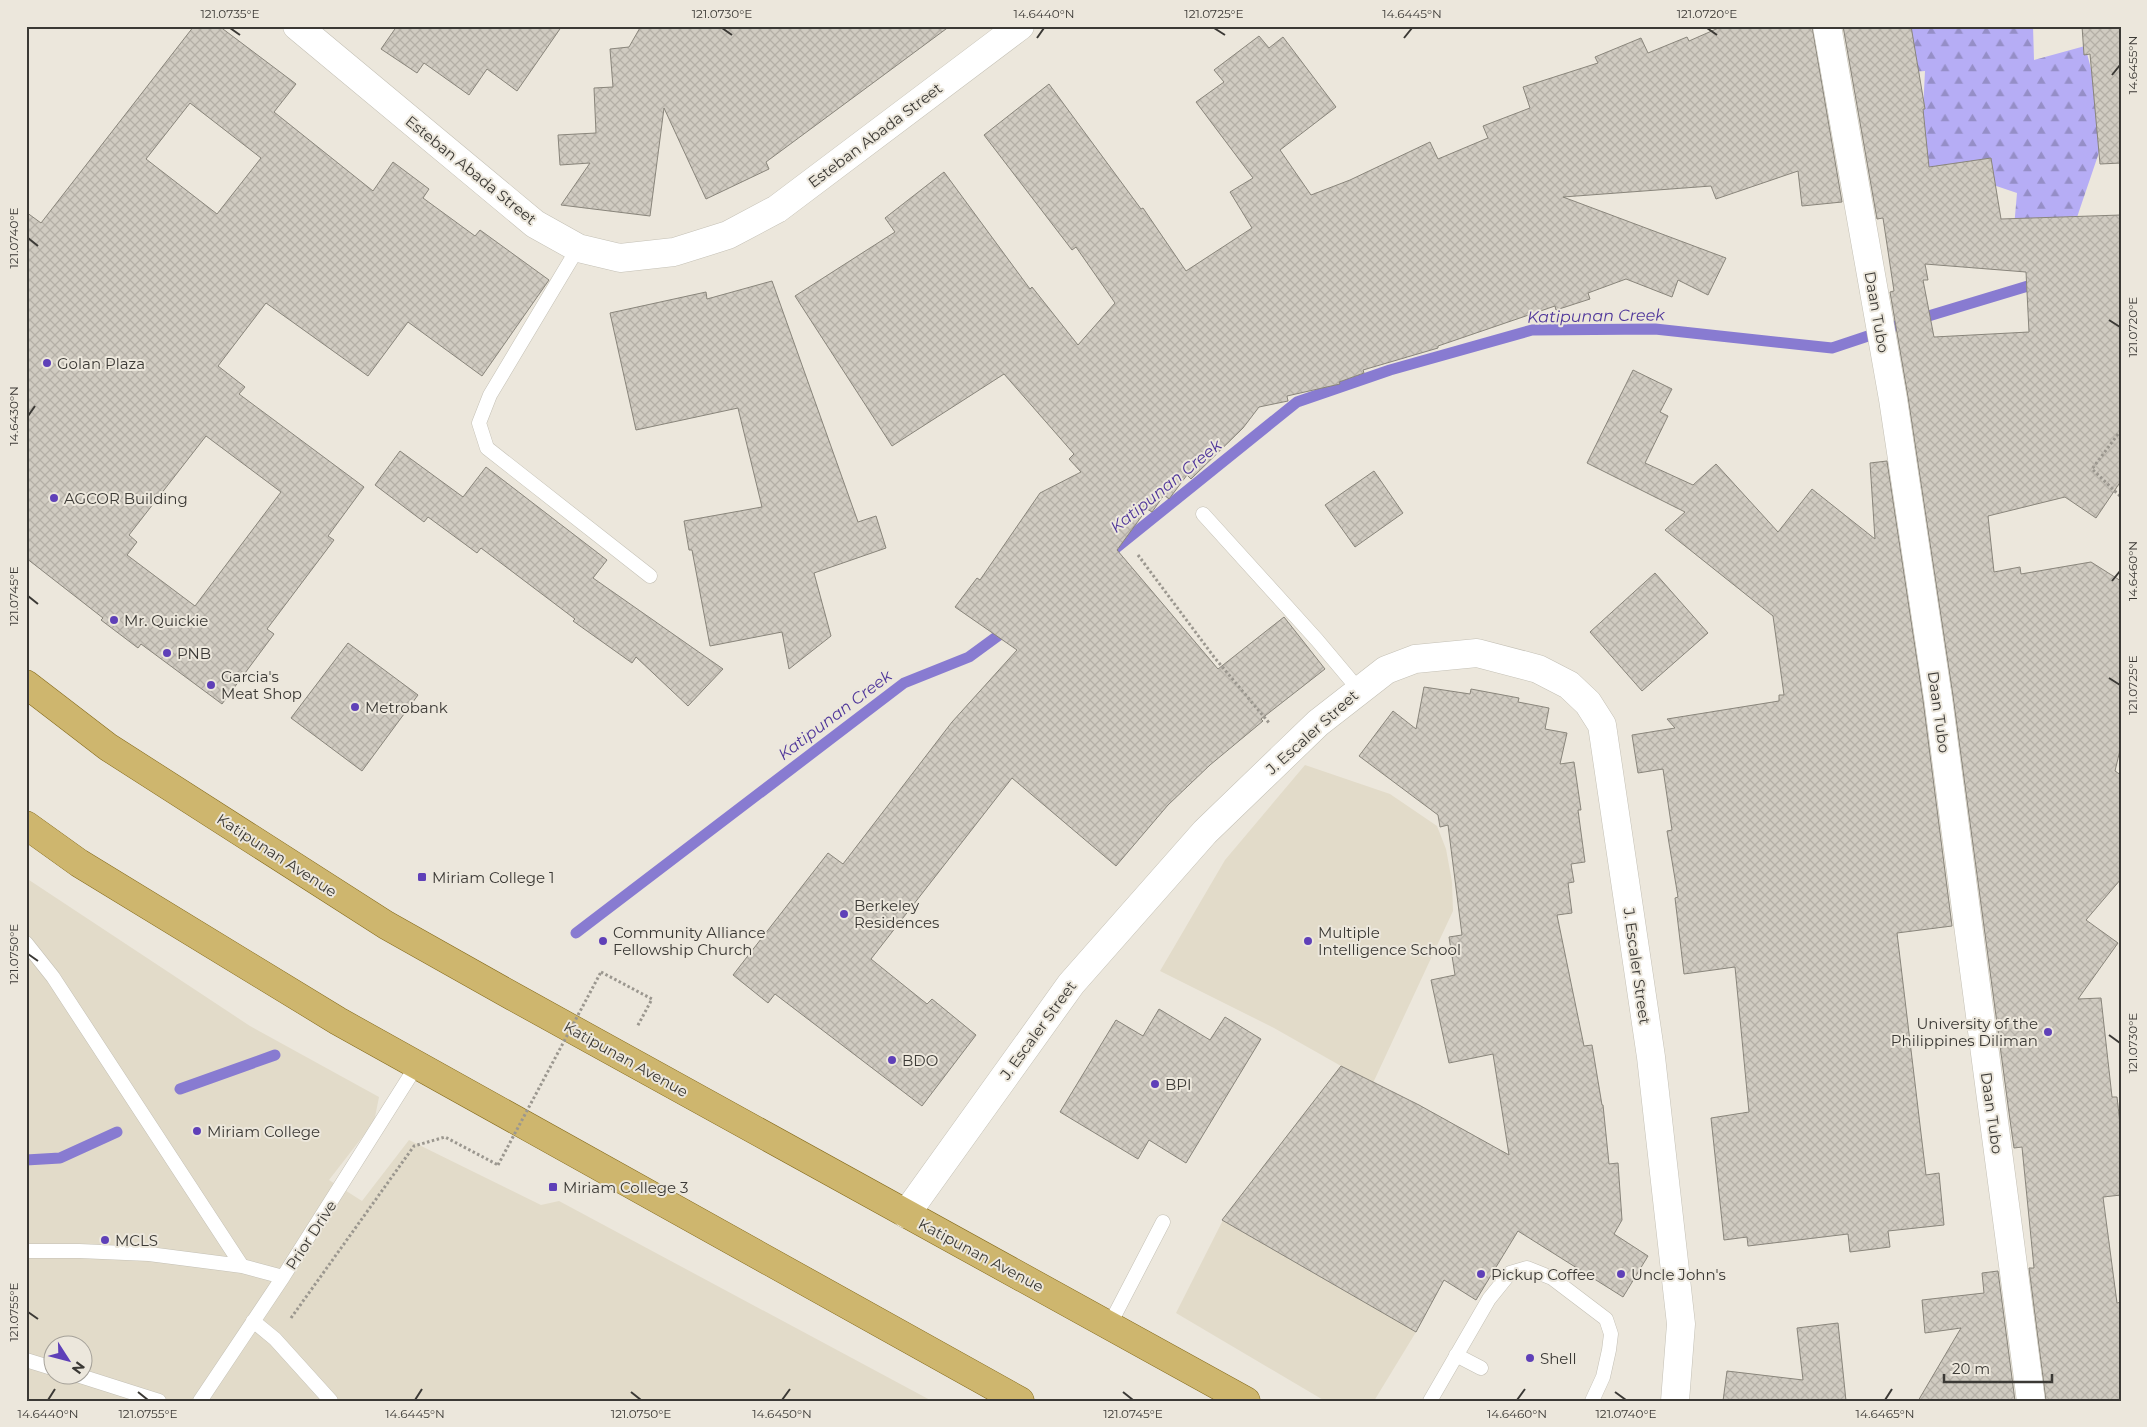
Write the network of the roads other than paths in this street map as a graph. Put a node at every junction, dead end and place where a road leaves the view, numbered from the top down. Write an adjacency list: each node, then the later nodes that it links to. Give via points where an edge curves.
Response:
1 (297, 26): 4 (street, Esteban Abada Street, via 535,224)
2 (1020, 26): 4 (street, Esteban Abada Street, via 777,209 728,235 674,252 620,258)
3 (1827, 26): 32 (street, Daan Tubo, via 1893,399 1938,698)
4 (578, 248): 6 (lane, via 490,395 479,423 487,448)
5 (1203, 514): 8 (lane)
6 (650, 576)
7 (26, 684): 12 (main road, Katipunan Avenue, via 108,747 386,925)
8 (1358, 690): 12 (street, J. Escaler Street, via 1318,723 1205,832 1071,984); 31 (street, J. Escaler Street, via 1386,670 1415,659 1477,653 1538,669 1568,685 1588,703 1602,725 1651,1057 1681,1324)
9 (26, 825): 11 (main road, via 79,863)
10 (26, 943): 15 (lane, via 53,977)
11 (417, 1066): 16 (lane, Prior Drive); 27 (main road)
12 (906, 1214): 18 (main road, Katipunan Avenue)
13 (1163, 1222): 18 (lane)
14 (26, 1252): 15 (lane, via 149,1254)
15 (242, 1266): 16 (lane)
16 (283, 1277): 17 (lane, Prior Drive)
17 (253, 1320): 25 (lane, Prior Drive); 26 (lane, via 276,1339)
18 (1110, 1324): 28 (main road, Katipunan Avenue)
19 (1456, 1355): 22 (lane); 29 (lane); 30 (lane, via 1489,1298 1510,1273 1527,1268 1552,1278 1606,1319 1611,1334 1609,1350 1603,1377)
20 (26, 1360): 21 (lane)
21 (42, 1365)
22 (1481, 1368)
23 (92, 1380): 24 (lane)
24 (159, 1401)
25 (200, 1401)
26 (331, 1401)
27 (1020, 1401)
28 (1246, 1401)
29 (1430, 1401)
30 (1592, 1401)
31 (1675, 1401)
32 (2031, 1401)

